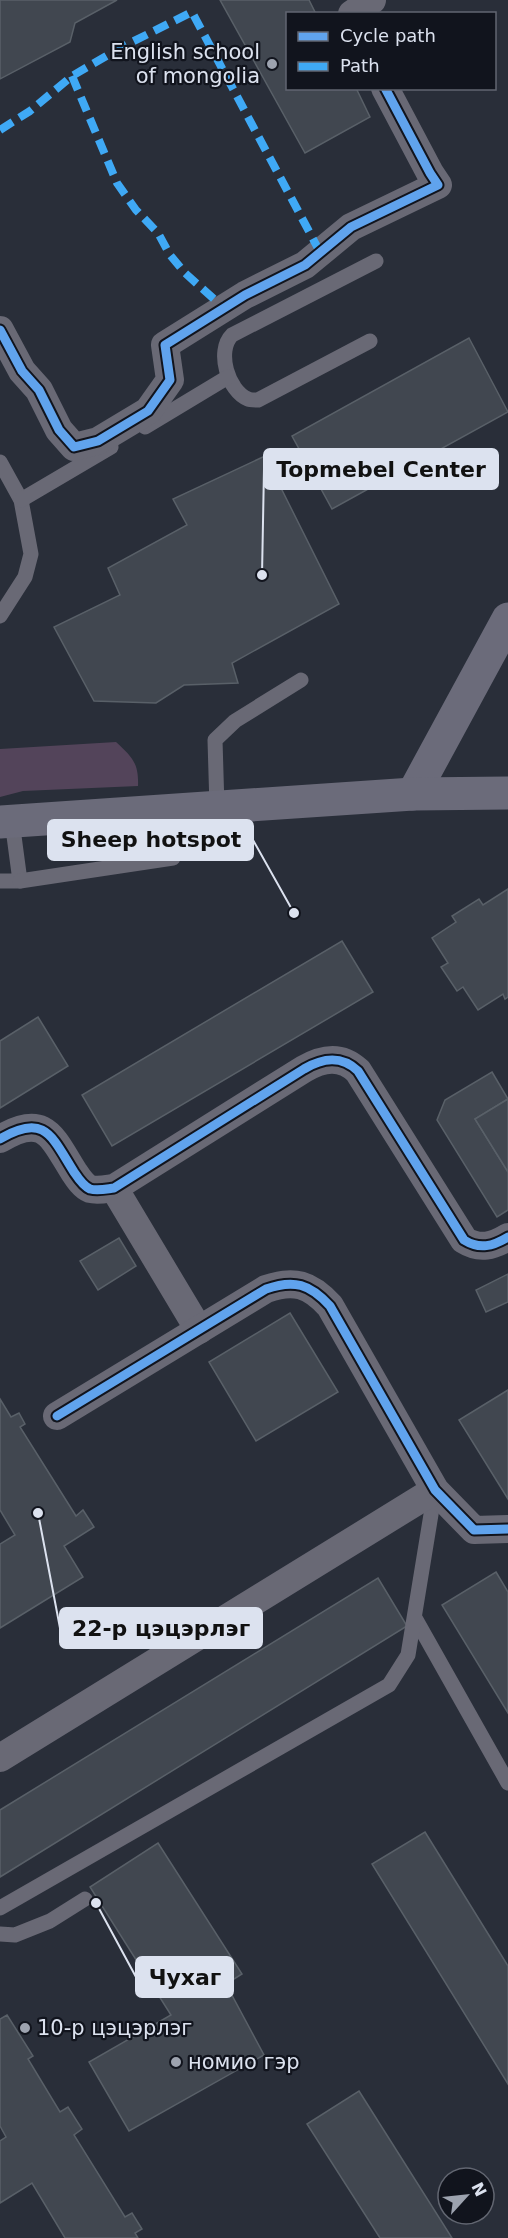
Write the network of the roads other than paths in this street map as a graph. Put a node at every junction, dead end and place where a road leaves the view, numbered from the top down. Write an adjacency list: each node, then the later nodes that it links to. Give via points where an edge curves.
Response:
1 (372, 0): 2 (street)
2 (355, 12)
3 (386, 90): 5 (street, via 438,184 351,227 304,265 245,295 165,345 171,380 148,411 98,441 74,447 59,429)
4 (376, 261): 7 (lane, via 232,335 223,353)
5 (0, 330)
6 (370, 341): 7 (lane, via 258,400 241,394)
7 (228, 377): 9 (lane)
8 (0, 462): 9 (lane)
9 (21, 500): 10 (lane, via 31,555 25,577)
10 (0, 616)
11 (508, 620): 14 (main road)
12 (301, 680): 15 (lane, via 235,721 215,740)
13 (508, 793): 14 (main road)
14 (413, 794): 15 (main road)
15 (217, 807): 16 (main road)
16 (6, 822): 19 (lane)
17 (173, 858): 19 (lane)
18 (0, 881): 19 (lane)
19 (20, 881)
20 (0, 1140): 21 (street, via 16,1130 39,1129 50,1134 79,1180 90,1188)
21 (114, 1188): 22 (street, via 304,1069 334,1059 358,1071 464,1240 483,1246); 23 (street)
22 (508, 1237)
23 (199, 1330): 24 (street); 25 (street, via 281,1284 296,1283 321,1296)
24 (57, 1416)
25 (435, 1490): 26 (street, via 474,1530); 27 (lane); 28 (street)
26 (508, 1529)
27 (416, 1618): 29 (lane); 31 (lane, via 408,1655 389,1685)
28 (0, 1758)
29 (508, 1783)
30 (85, 1899): 32 (lane, via 33,1928 15,1935)
31 (0, 1908)
32 (0, 1934)

